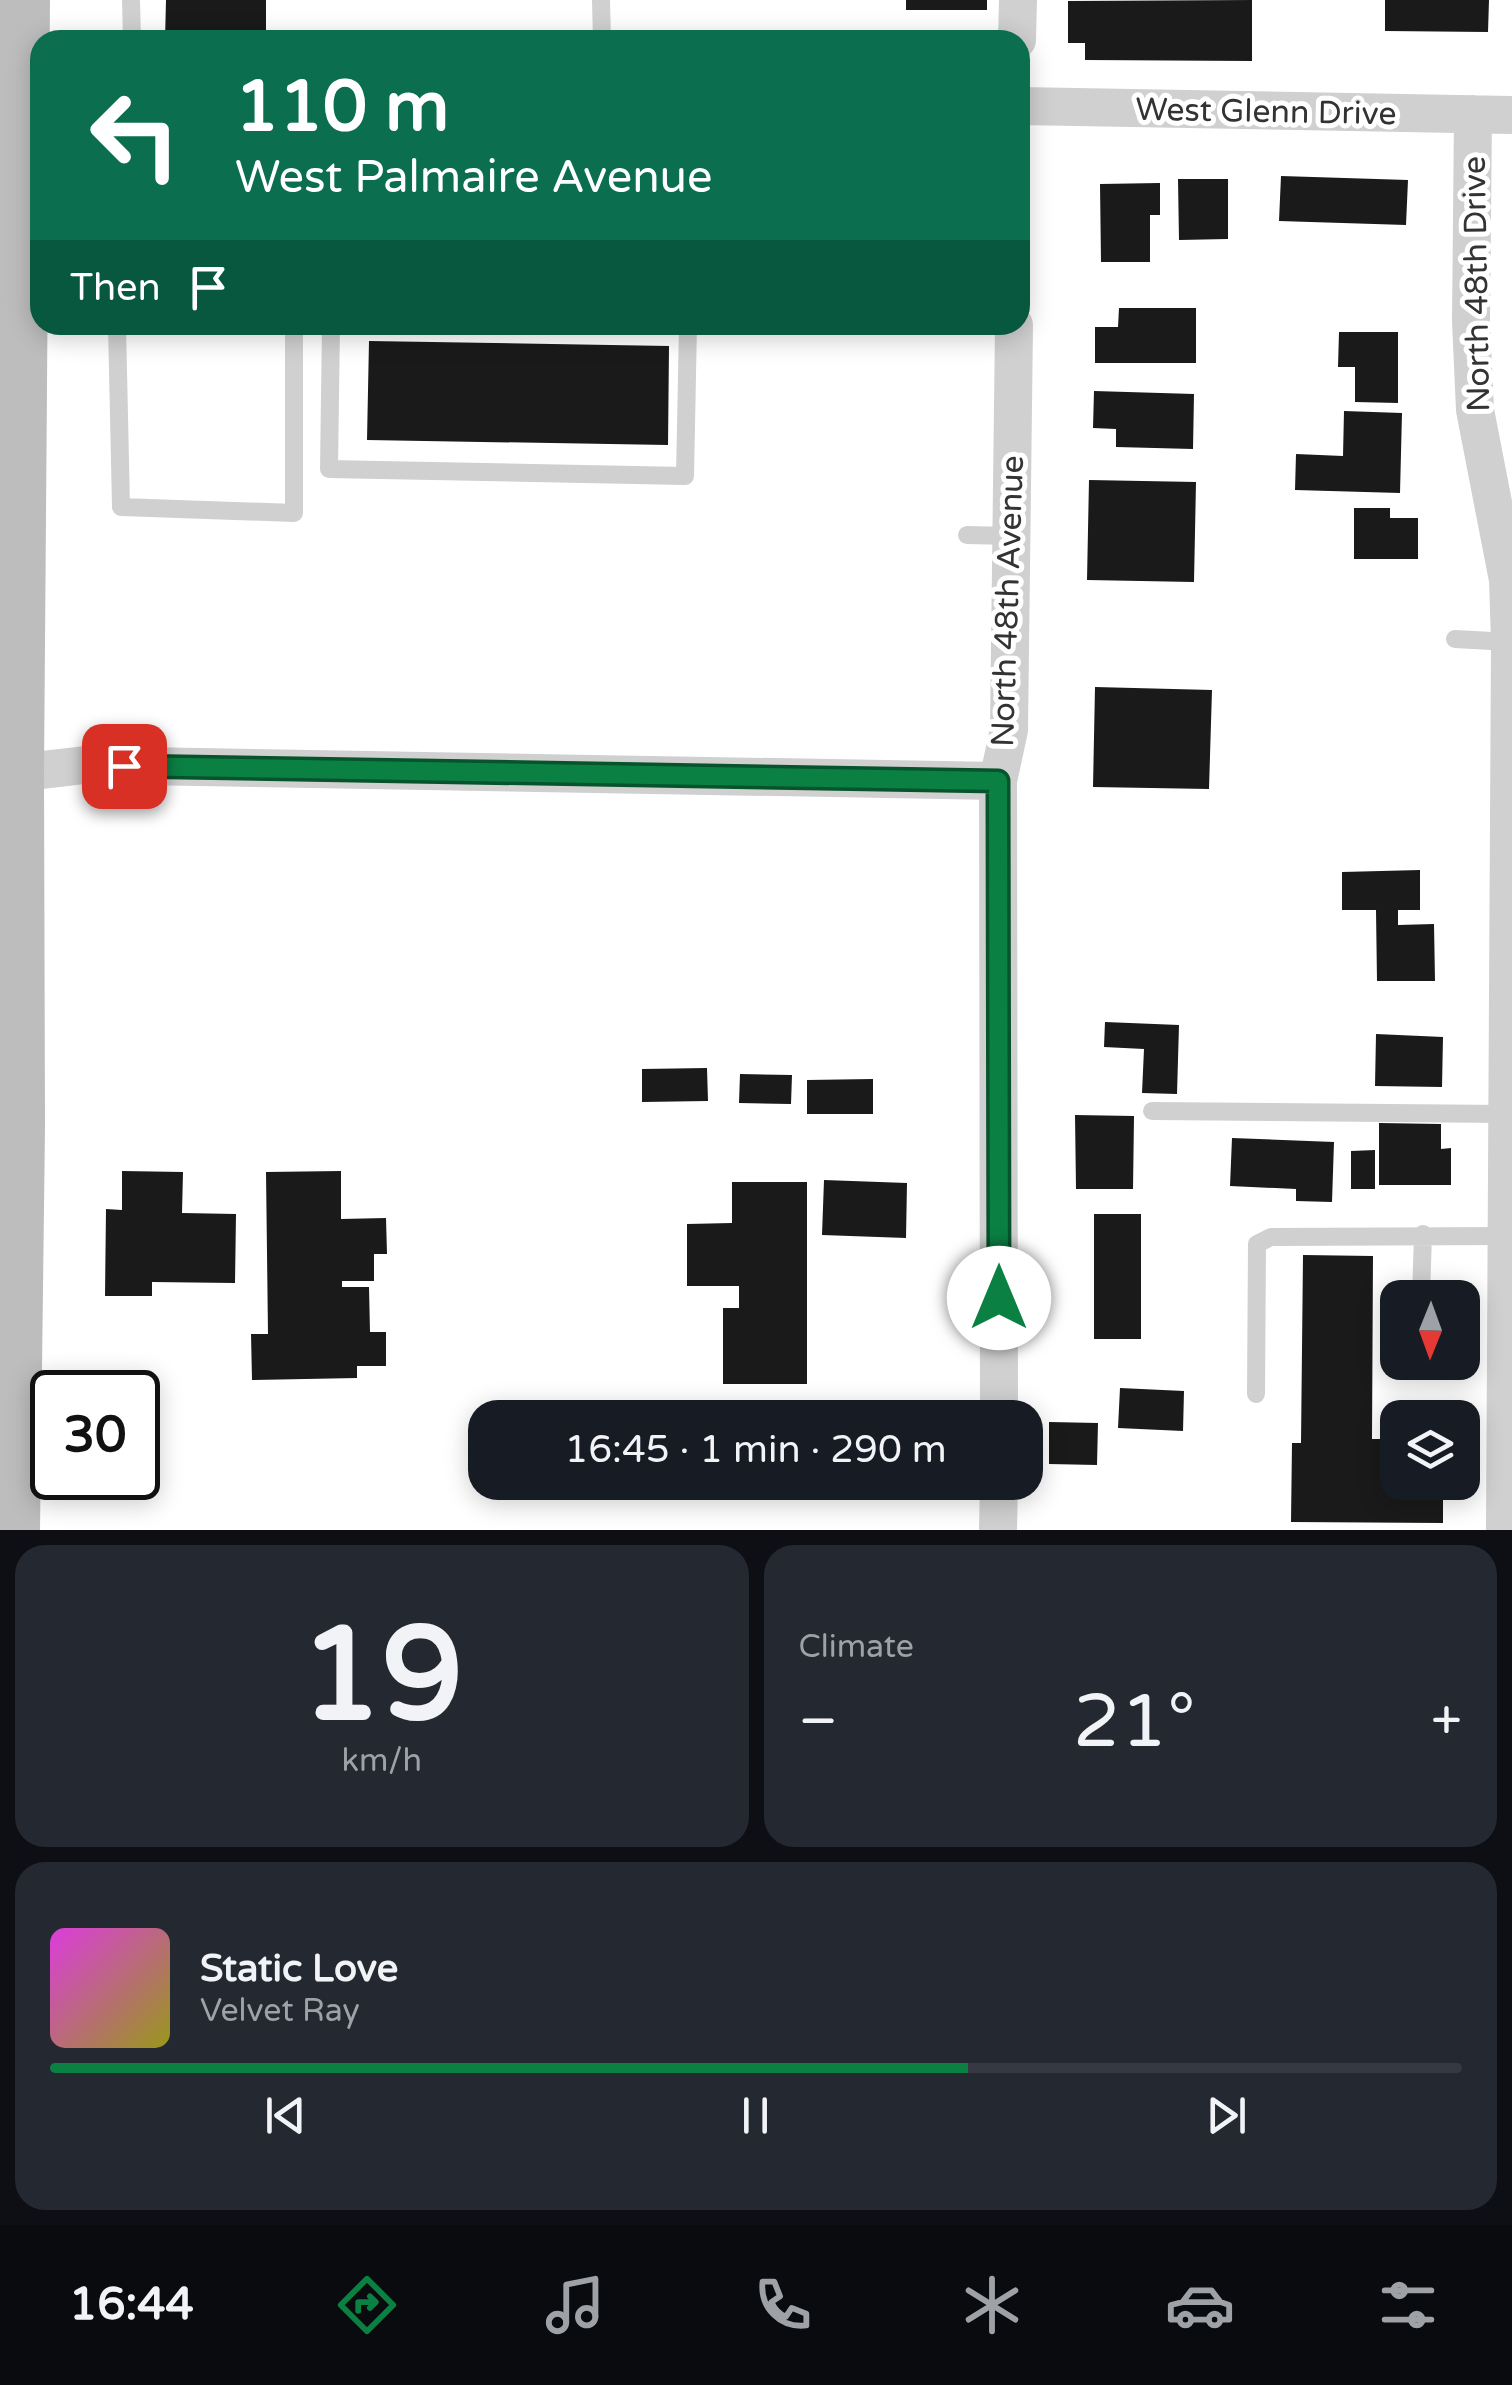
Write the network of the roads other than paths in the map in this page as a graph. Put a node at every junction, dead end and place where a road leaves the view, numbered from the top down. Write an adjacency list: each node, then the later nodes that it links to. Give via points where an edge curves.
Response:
1 (24, 0): 8 (street)
2 (131, 0): 5 (lane)
3 (602, 0): 6 (lane)
4 (1018, 0): 7 (street)
5 (132, 30)
6 (602, 30)
7 (1018, 30)
8 (12, 52): 12 (street)
9 (1030, 106): 10 (street, West Glenn Drive)
10 (1473, 114): 11 (street, West Glenn Drive); 22 (street, North 48th Drive, via 1476,410 1508,580)
11 (1512, 115)
12 (30, 281)
13 (31, 335): 23 (street)
14 (117, 335): 15 (lane, via 122,507 294,513)
15 (294, 335)
16 (330, 335): 17 (lane, via 329,469 686,476)
17 (688, 335)
18 (1014, 335): 20 (street, North 48th Avenue)
19 (967, 535): 20 (lane)
20 (1012, 536): 24 (street, North 48th Avenue, via 1009,730)
21 (1455, 639): 22 (lane)
22 (1510, 642): 26 (street, North 48th Drive)
23 (9, 774): 24 (street, via 85,765); 30 (street, via 20,1127)
24 (998, 781): 32 (street, North 48th Avenue)
25 (1152, 1111): 26 (lane)
26 (1507, 1114): 28 (street, North 48th Drive)
27 (1422, 1234): 28 (lane); 29 (lane); 31 (lane, via 1271,1237 1257,1244)
28 (1506, 1236): 36 (street, North 48th Drive)
29 (1421, 1280)
30 (8, 1359): 34 (street)
31 (1256, 1394)
32 (999, 1400)
33 (998, 1500): 35 (street)
34 (14, 1530)
35 (998, 1530)
36 (1505, 1530)

